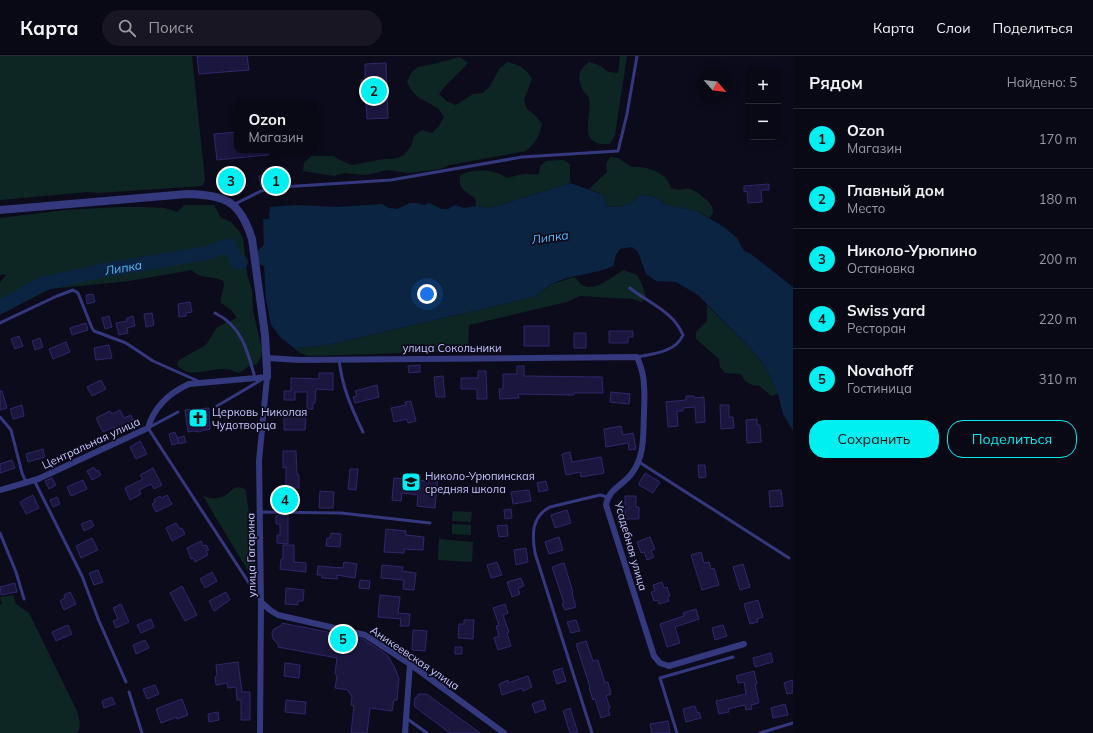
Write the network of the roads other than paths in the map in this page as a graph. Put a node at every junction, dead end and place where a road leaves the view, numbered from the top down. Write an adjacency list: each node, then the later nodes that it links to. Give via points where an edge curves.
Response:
1 (637, 56): 2 (lane, via 618,151 522,157 392,180 282,187 261,191)
2 (233, 205): 3 (street, via 226,199 216,196 188,194); 8 (street, via 247,224 252,239)
3 (0, 210)
4 (630, 288): 7 (lane, via 669,314 683,335 674,346)
5 (215, 313): 11 (lane, via 225,318 236,329 246,346)
6 (0, 323): 12 (lane, via 73,290 78,293 94,330 126,343 153,361)
7 (637, 357): 9 (street, улица Сокольники); 18 (street, Усадебная улица, via 644,386 642,448)
8 (267, 358): 9 (street, улица Сокольники); 10 (street)
9 (339, 359): 17 (lane, via 347,398)
10 (267, 377): 11 (street, Центральная улица); 13 (lane); 23 (street, улица Гагарина, via 259,461)
11 (255, 378): 12 (street, Центральная улица)
12 (202, 383): 16 (street, Центральная улица, via 189,384 168,396 151,418)
13 (217, 406)
14 (178, 412): 16 (lane)
15 (0, 417): 20 (lane, via 11,430)
16 (148, 428): 19 (street, Центральная улица); 28 (lane)
17 (363, 432)
18 (639, 462): 22 (street, Усадебная улица, via 632,474); 26 (lane)
19 (34, 480): 20 (street, Центральная улица); 32 (lane, via 82,576)
20 (26, 482): 21 (street, Центральная улица)
21 (0, 490)
22 (607, 497): 29 (street, Усадебная улица, via 606,505 654,656 660,663 669,666); 41 (lane, via 600,495 550,507 543,511 533,528 536,553)
23 (260, 512): 24 (lane, via 341,513); 28 (street, улица Гагарина)
24 (430, 523)
25 (0, 533): 27 (lane)
26 (789, 558)
27 (24, 599)
28 (261, 602): 31 (street, Аникеевская улица, via 278,615 365,635); 37 (street, улица Гагарина)
29 (744, 644)
30 (733, 657): 42 (lane, via 660,678)
31 (410, 664): 34 (street); 40 (street, Аникеевская улица)
32 (126, 682)
33 (129, 692): 36 (lane)
34 (406, 718): 38 (street); 39 (lane)
35 (793, 723): 43 (lane)
36 (142, 733)
37 (260, 733)
38 (405, 733)
39 (427, 733)
40 (504, 733)
41 (592, 733)
42 (677, 733)
43 (760, 733)

